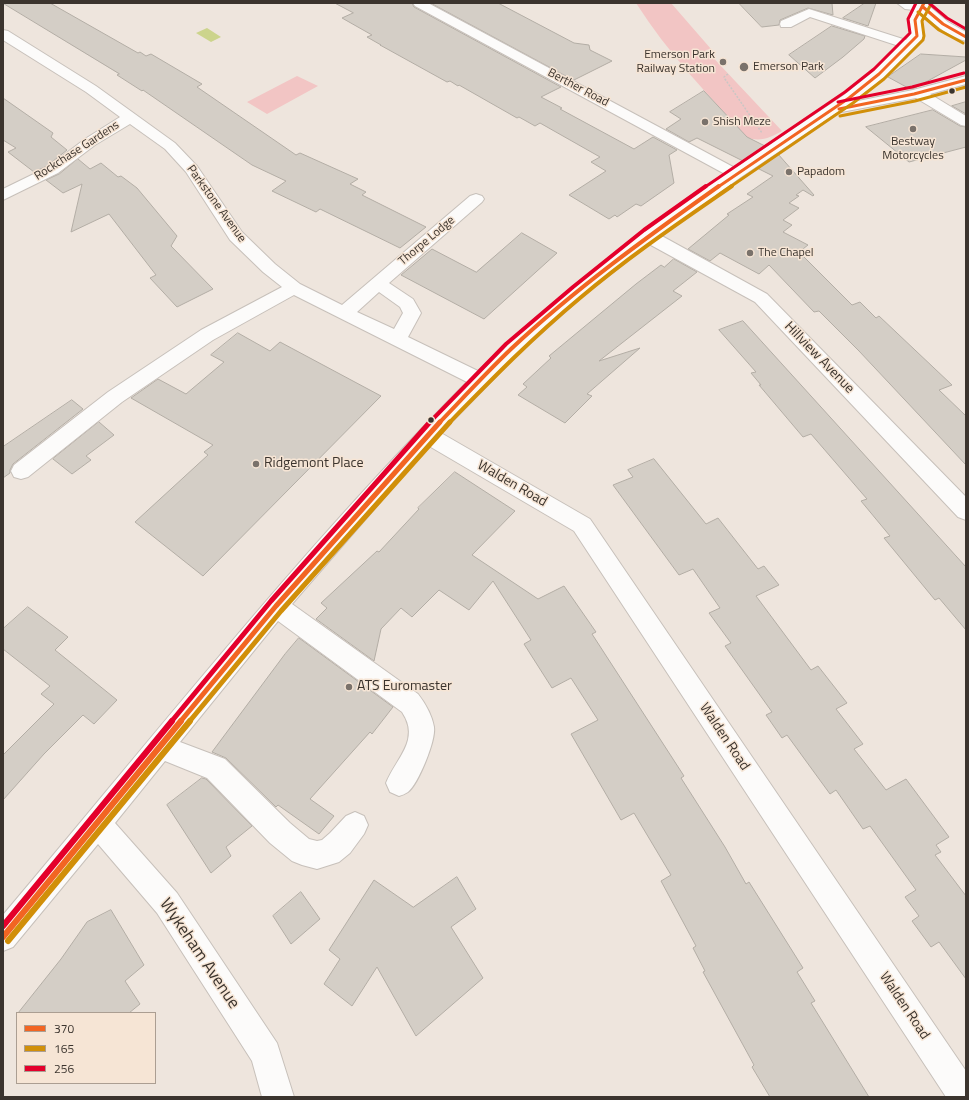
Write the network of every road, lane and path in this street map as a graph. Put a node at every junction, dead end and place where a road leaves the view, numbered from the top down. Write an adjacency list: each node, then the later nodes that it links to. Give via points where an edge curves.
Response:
1 (419, 3): 17 (street, Berther Road)
2 (903, 3): 3 (street, via 910,6)
3 (924, 5): 5 (street, via 935,20); 8 (street, via 915,20)
4 (786, 24): 8 (street, via 809,13)
5 (951, 30): 7 (street); 8 (street, via 932,30)
6 (3, 34): 14 (street, Parkstone Avenue)
7 (966, 37)
8 (913, 41): 10 (street)
9 (728, 74): 16 (path, via 724,77)
10 (879, 74): 12 (street, via 888,83); 13 (street)
11 (966, 80): 12 (street)
12 (916, 93): 13 (street); 15 (street)
13 (833, 110): 16 (street)
14 (130, 117): 18 (street, Rockchase Gardens, via 90,142 53,170); 22 (street, Parkstone Avenue, via 170,146 192,169 236,236)
15 (966, 122)
16 (771, 143): 17 (street)
17 (736, 174): 20 (street)
18 (3, 195)
19 (476, 198): 21 (street, Thorpe Lodge)
20 (648, 236): 25 (street, via 577,292 511,349); 28 (street, Hillview Avenue, via 761,298)
21 (377, 283): 23 (street, Thorpe Lodge); 24 (street, via 407,303 412,313)
22 (294, 288): 23 (street, Parkstone Avenue); 27 (street, via 207,334 116,397)
23 (344, 313): 24 (street, Parkstone Avenue)
24 (397, 338): 25 (street, Parkstone Avenue)
25 (480, 380): 26 (street)
26 (427, 435): 29 (street); 36 (street, Walden Road, via 582,525)
27 (21, 471)
28 (966, 511)
29 (276, 606): 30 (street); 31 (street, via 409,702 420,719 423,736 414,758)
30 (160, 747): 32 (street); 33 (street, via 216,768 280,833 302,851 317,855 330,852)
31 (398, 783)
32 (98, 823): 34 (street); 35 (street, Wykeham Avenue, via 167,903 266,1054)
33 (355, 825)
34 (3, 937)
35 (278, 1097)
36 (965, 1097)

